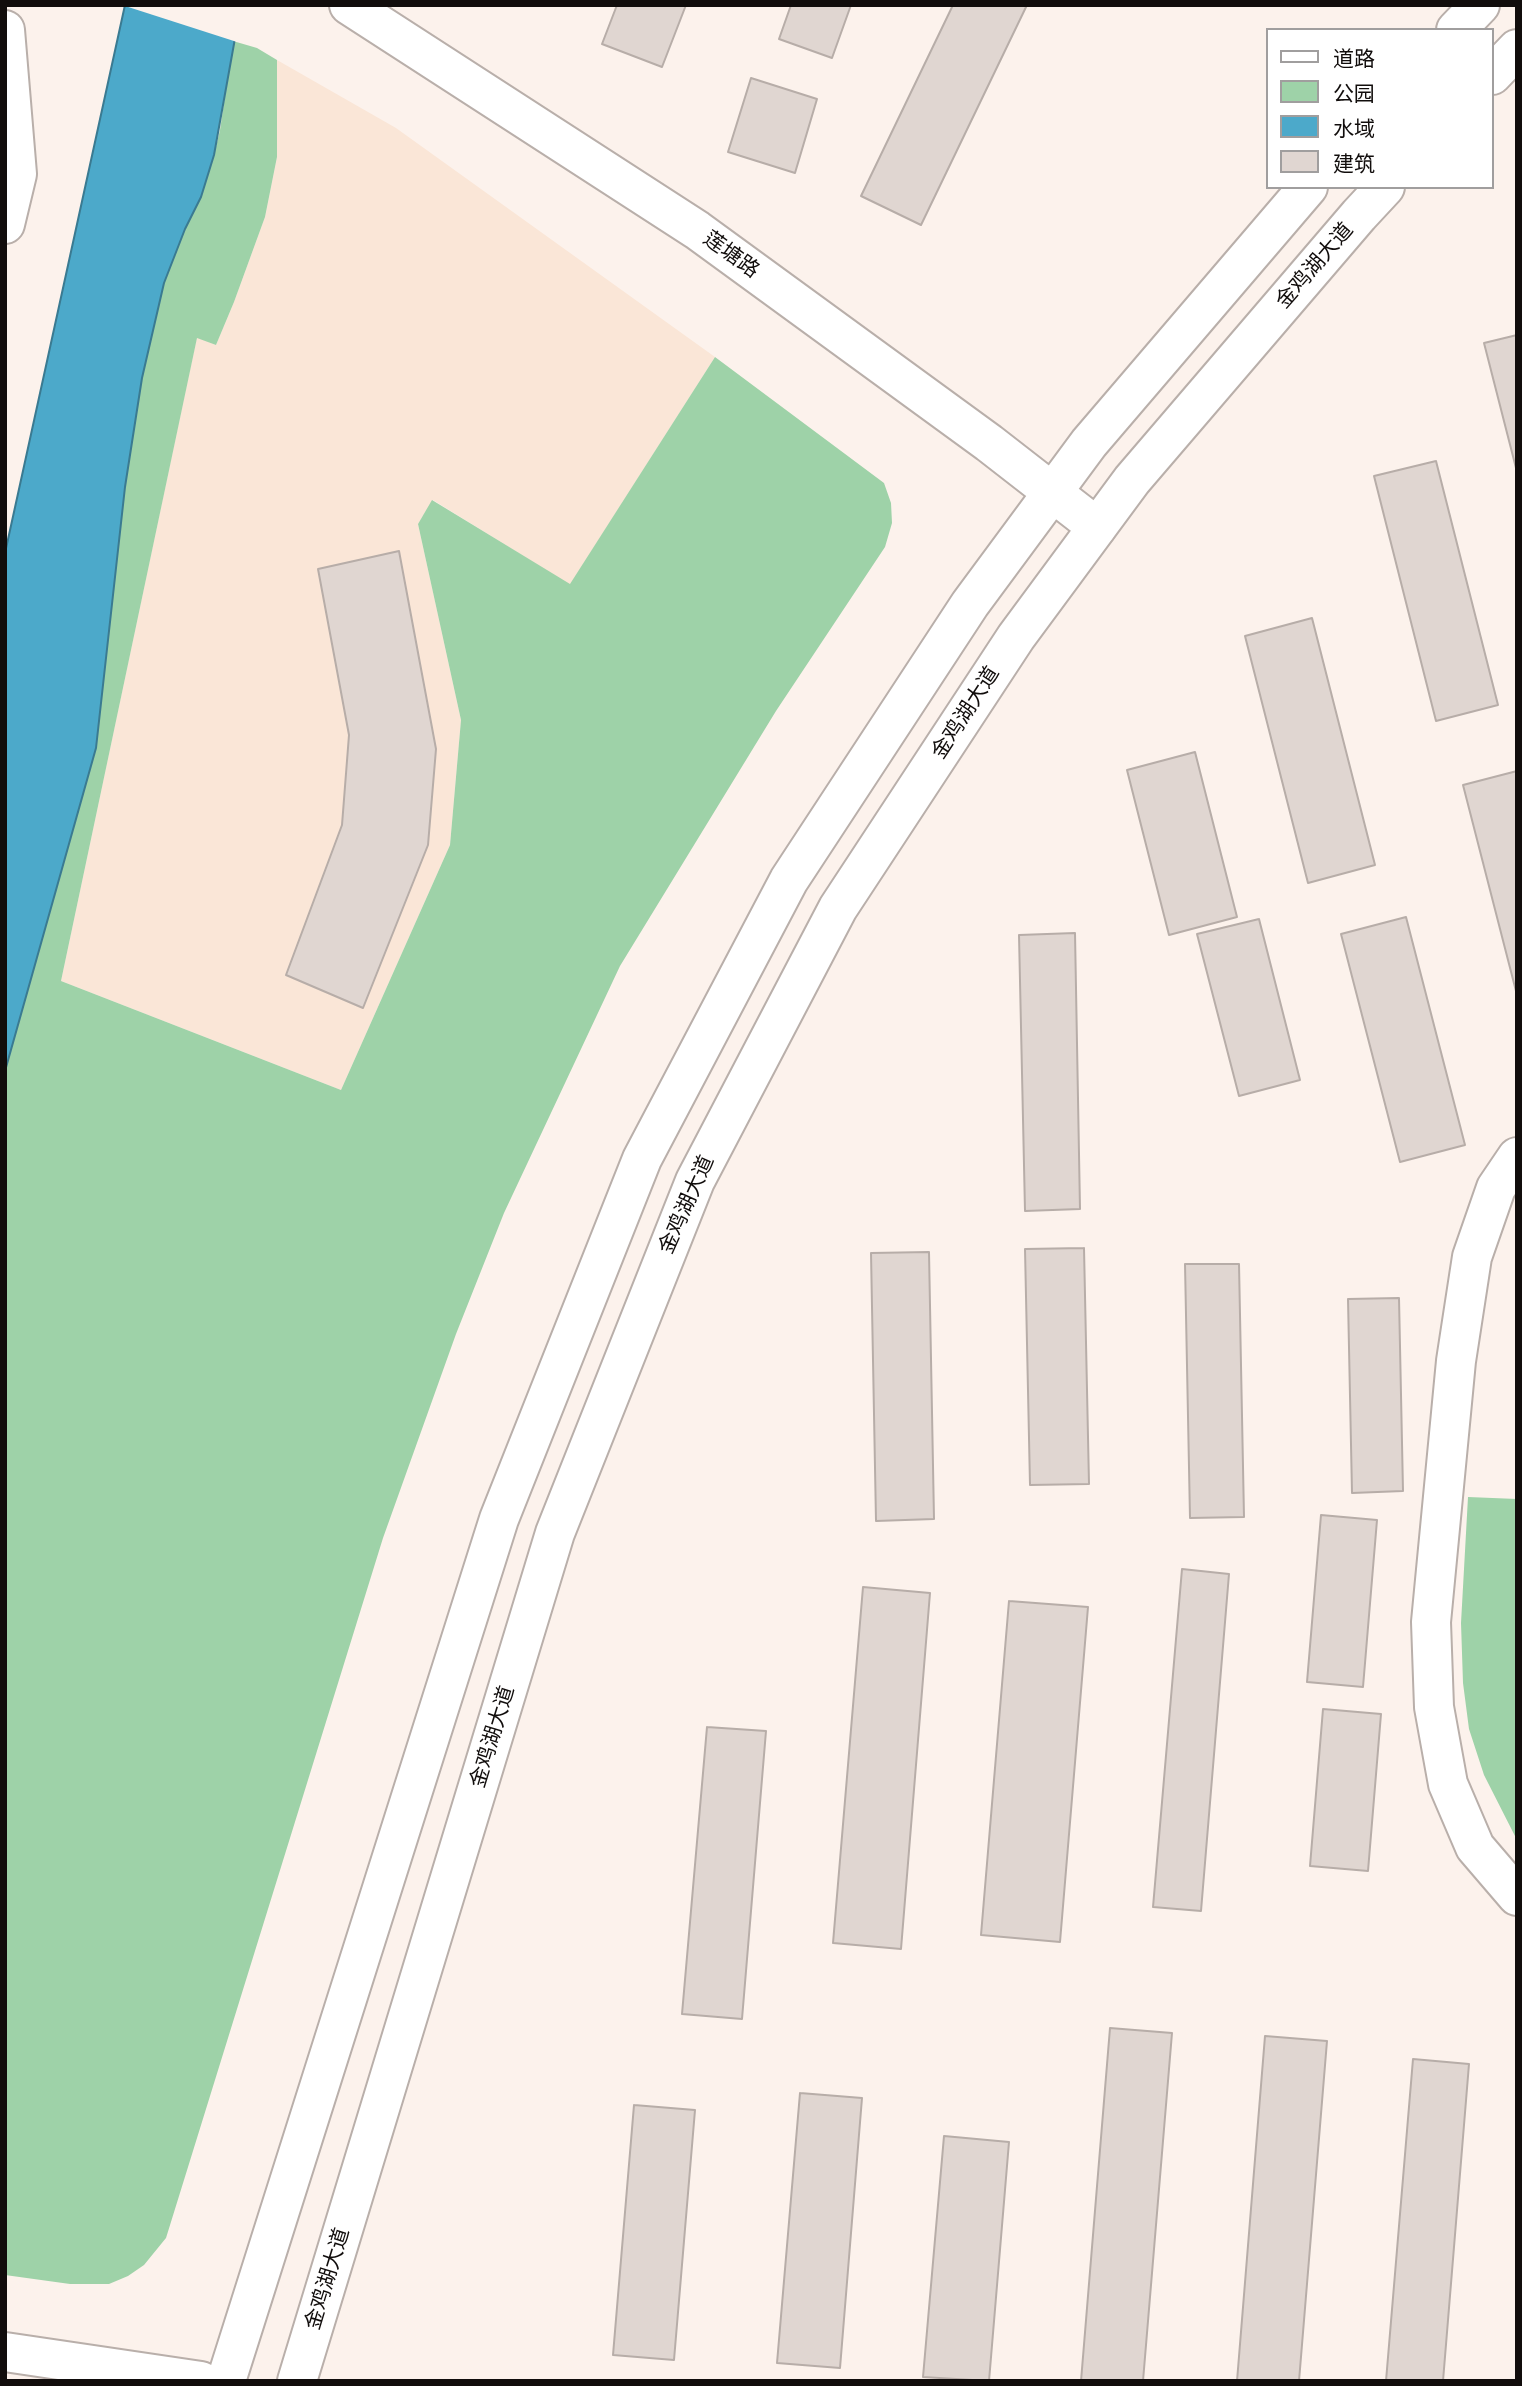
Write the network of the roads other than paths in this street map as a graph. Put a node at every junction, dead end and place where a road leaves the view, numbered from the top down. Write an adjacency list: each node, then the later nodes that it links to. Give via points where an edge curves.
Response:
1 (349, 5): 10 (main road, 莲塘路, via 697,230)
2 (1480, 5): 3 (main road)
3 (1459, 28)
4 (5, 30): 9 (main road, via 17,174)
5 (1517, 49): 6 (main road)
6 (1494, 73)
7 (1306, 189): 10 (main road, via 1089,443)
8 (1383, 189): 11 (main road, 金鸡湖大道)
9 (5, 225)
10 (1052, 493): 11 (main road, 莲塘路); 16 (main road, via 970,604 789,880 642,1159 499,1519)
11 (1097, 527): 17 (main road, 金鸡湖大道, via 1016,637 838,908 695,1181 555,1533)
12 (1517, 1157): 13 (main road, via 1496,1188 1472,1257 1456,1361 1432,1622 1434,1707 1448,1784 1475,1847)
13 (1517, 1896)
14 (5, 2352): 15 (main road)
15 (201, 2381)
16 (226, 2381)
17 (297, 2381)

